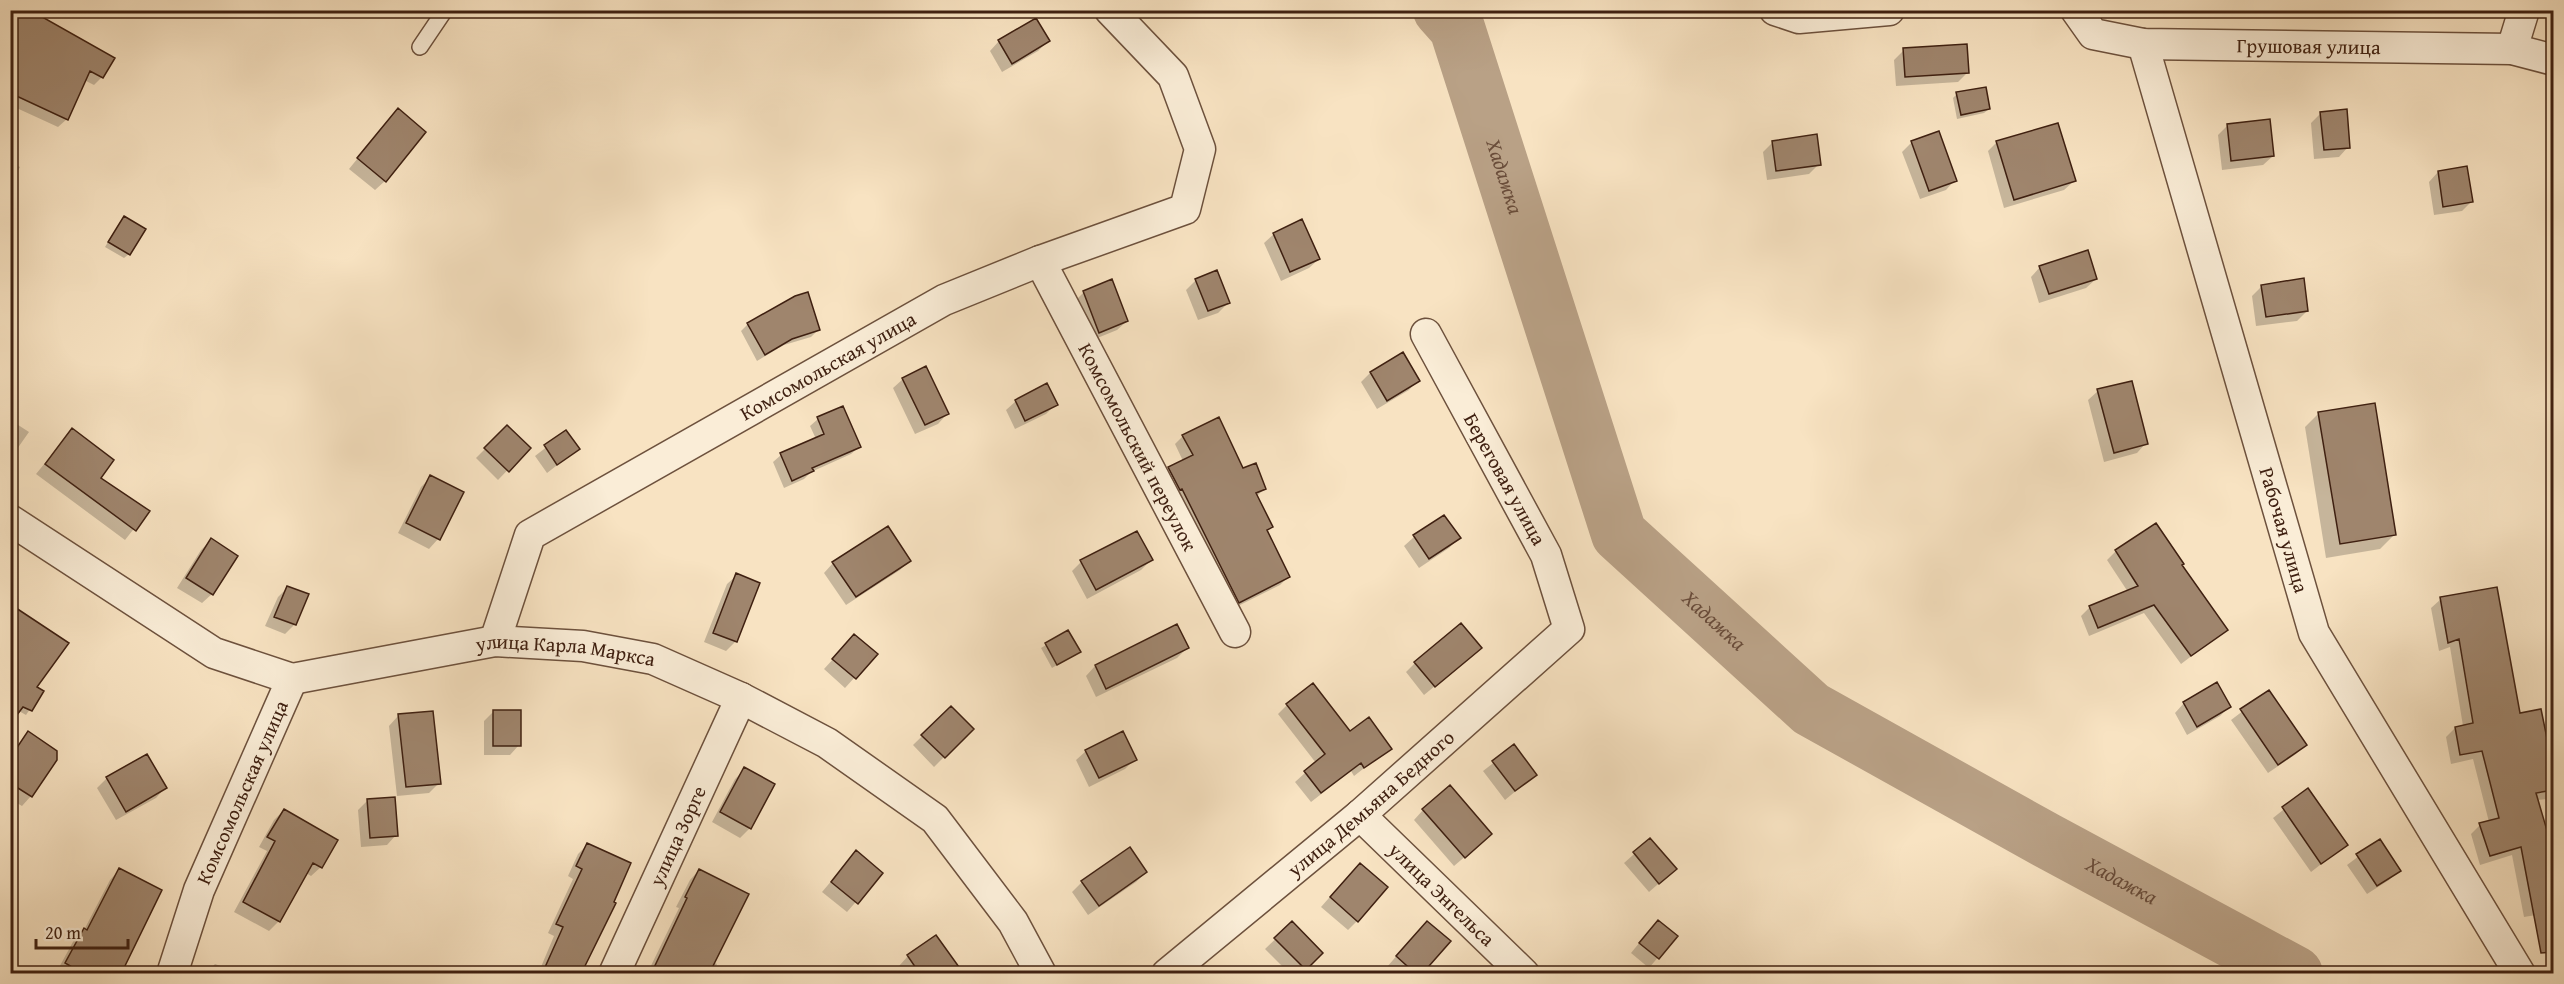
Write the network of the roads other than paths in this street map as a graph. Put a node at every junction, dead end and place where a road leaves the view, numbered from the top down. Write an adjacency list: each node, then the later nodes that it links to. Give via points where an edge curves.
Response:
1 (445, 10): 8 (lane)
2 (1110, 10): 11 (street, Комсомольская улица, via 1173,76 1200,149 1185,209)
3 (1775, 10): 4 (street, via 1799,18)
4 (1889, 10)
5 (2076, 10): 7 (street, Грушовая улица, via 2093,34)
6 (2524, 10): 9 (street)
7 (2143, 44): 9 (street, Грушовая улица); 25 (street, Рабочая улица, via 2314,633)
8 (420, 47)
9 (2512, 50): 10 (street, Грушовая улица)
10 (2553, 60)
11 (1040, 261): 15 (street, Комсомольский переулок); 16 (street, Комсомольская улица, via 944,300 530,535)
12 (1426, 334): 14 (street, Береговая улица, via 1546,555)
13 (10, 520): 17 (street, улица Карла Маркса, via 214,653)
14 (1569, 629): 19 (street, улица Демьяна Бедного)
15 (1235, 632)
16 (495, 641): 17 (street, улица Карла Маркса); 18 (street, улица Карла Маркса, via 583,646 652,659)
17 (292, 679): 20 (street, Комсомольская улица, via 199,890)
18 (741, 698): 21 (street, улица Зорге); 22 (street, улица Карла Маркса, via 826,743 935,819 1013,922)
19 (1360, 815): 23 (street, улица Демьяна Бедного); 24 (street, улица Энгельса)
20 (172, 974)
21 (614, 974)
22 (1041, 974)
23 (1167, 974)
24 (1524, 974)
25 (2520, 974)

